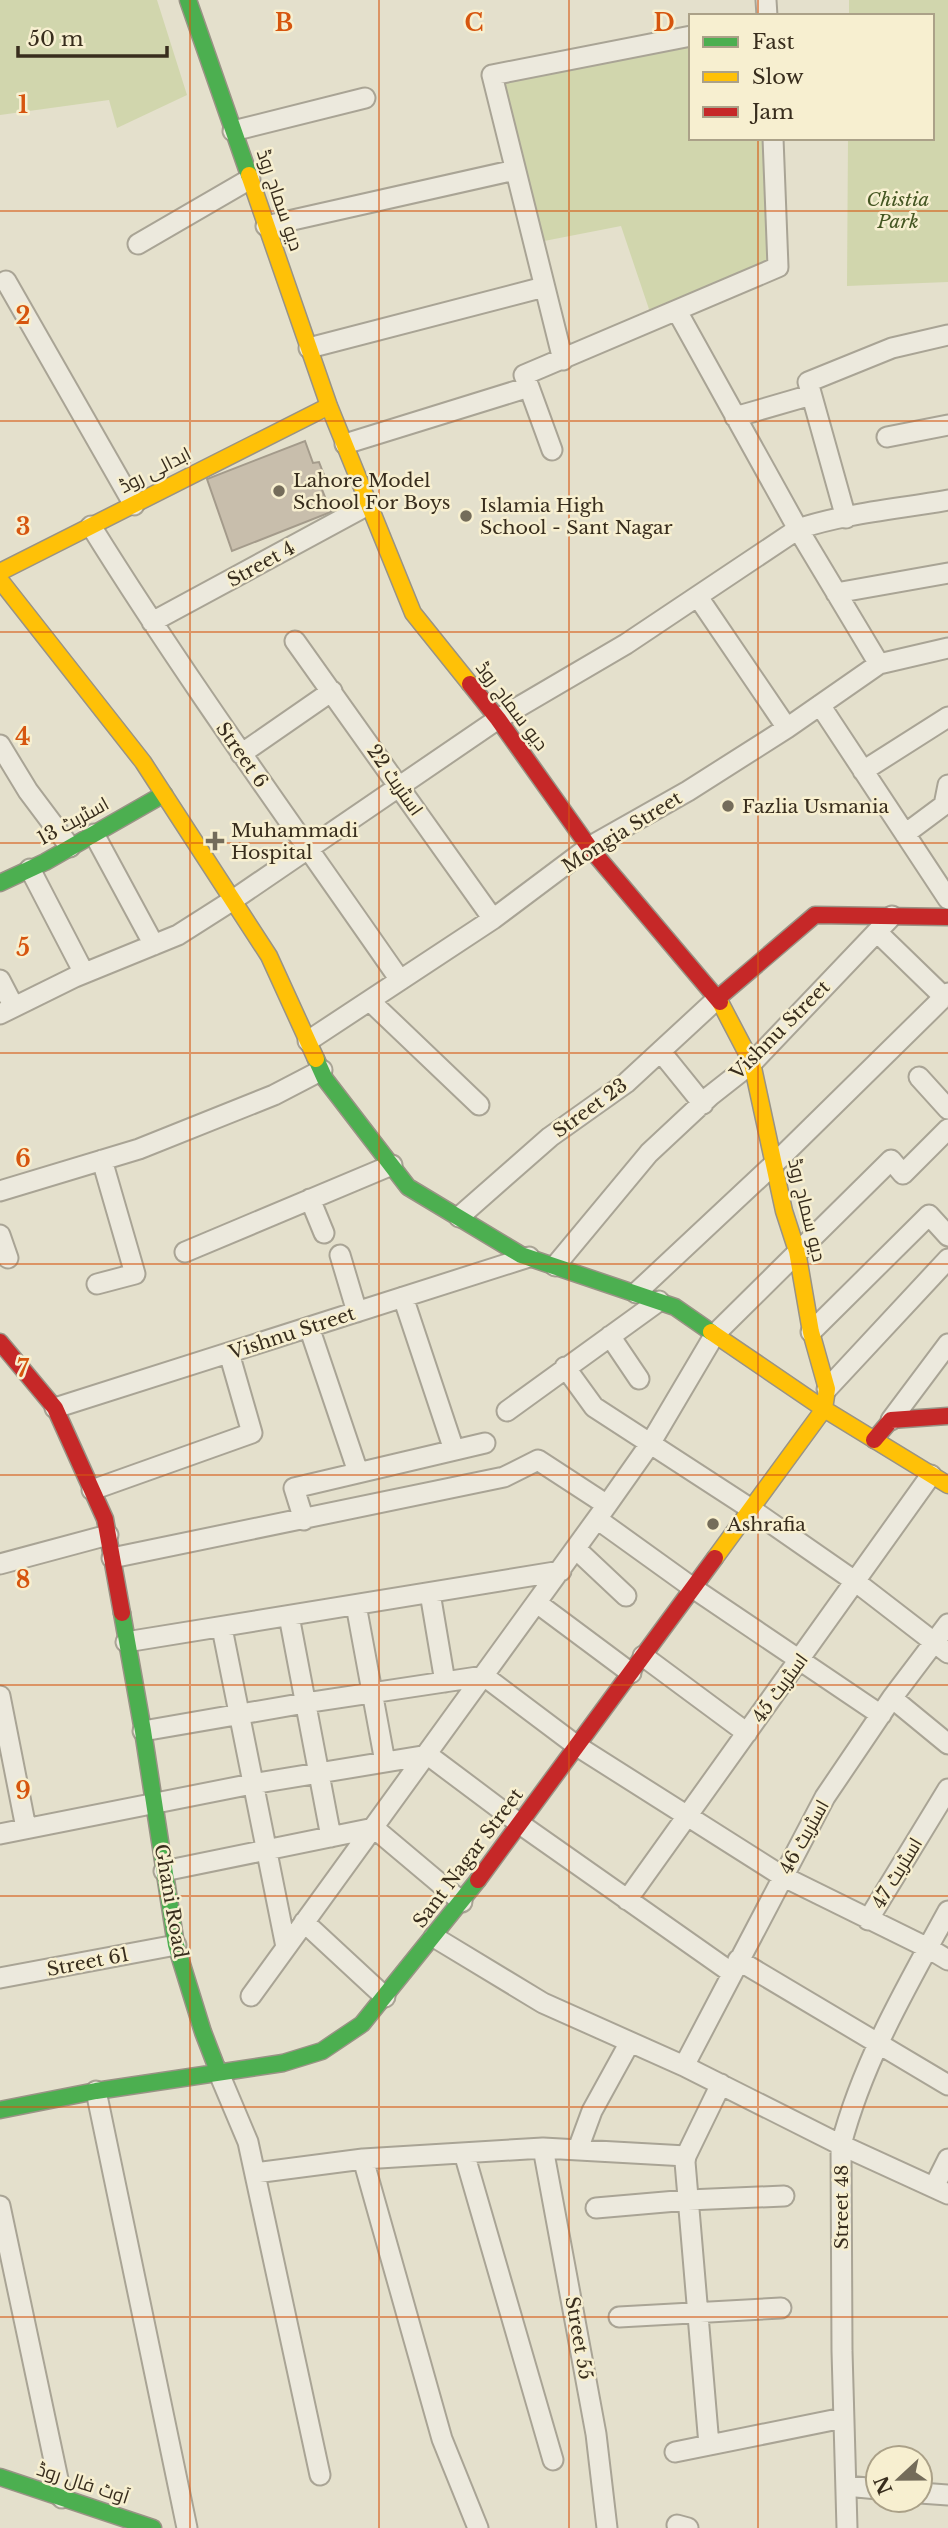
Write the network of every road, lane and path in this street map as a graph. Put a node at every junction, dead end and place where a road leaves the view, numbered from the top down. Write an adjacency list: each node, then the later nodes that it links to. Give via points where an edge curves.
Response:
1 (187, 0): 4 (main road, دیو سماج روڈ)
2 (689, 36): 6 (street, via 492,75)
3 (365, 98): 4 (street)
4 (233, 131): 7 (main road, دیو سماج روڈ)
5 (773, 140): 12 (street, via 778,267)
6 (515, 170): 8 (street); 11 (street)
7 (250, 179): 8 (main road, دیو سماج روڈ); 9 (street)
8 (266, 226): 14 (main road, دیو سماج روڈ)
9 (138, 244)
10 (6, 281): 26 (street)
11 (544, 287): 14 (street); 15 (street)
12 (677, 311): 15 (street); 19 (street)
13 (948, 335): 17 (street, via 892,348)
14 (309, 348): 18 (main road, دیو سماج روڈ)
15 (563, 360): 16 (street, via 524,375)
16 (529, 387): 22 (street); 23 (street)
17 (810, 388): 19 (street); 27 (street)
18 (330, 406): 22 (main road, دیو سماج روڈ); 26 (main road, ابدالی روڈ)
19 (735, 417): 29 (street)
20 (948, 425): 21 (street)
21 (887, 437)
22 (345, 444): 25 (main road, دیو سماج روڈ)
23 (552, 450)
24 (948, 500): 27 (street)
25 (370, 504): 35 (street, Street 4); 42 (main road, دیو سماج روڈ, via 413,613)
26 (134, 505): 28 (main road, ابدالی روڈ)
27 (846, 518): 29 (street)
28 (91, 526): 30 (main road, ابدالی روڈ); 35 (street, Street 6)
29 (798, 529): 33 (street); 34 (street)
30 (0, 572)
31 (948, 573): 33 (street)
32 (0, 580): 49 (main road, via 144,762)
33 (836, 593): 38 (street)
34 (698, 597): 42 (street); 43 (street)
35 (152, 622): 45 (street, Street 6)
36 (295, 641): 39 (street, اسٹریٹ 22)
37 (948, 648): 38 (street, Mongia Street)
38 (879, 664): 40 (street, Mongia Street)
39 (332, 691): 45 (street); 48 (street, اسٹریٹ 22)
40 (820, 705): 43 (street, Mongia Street); 46 (street)
41 (948, 717): 46 (street)
42 (498, 719): 48 (street); 53 (main road, دیو سماج روڈ)
43 (787, 728): 53 (street, Mongia Street)
44 (0, 745): 52 (street)
45 (241, 754): 54 (street, Street 6)
46 (863, 771): 51 (street)
47 (948, 785): 51 (street, via 944,805)
48 (399, 786): 54 (street); 61 (street, اسٹریٹ 22)
49 (164, 794): 50 (main road, اسٹریٹ 13); 58 (main road)
50 (94, 834): 52 (main road, اسٹریٹ 13); 63 (street)
51 (905, 834): 57 (street)
52 (71, 847): 55 (main road, اسٹریٹ 13)
53 (589, 847): 61 (street, Mongia Street); 68 (main road, دیو سماج روڈ)
54 (309, 848): 58 (street); 66 (street, Street 6)
55 (30, 869): 56 (main road, اسٹریٹ 13); 64 (street)
56 (0, 883)
57 (948, 899)
58 (233, 900): 63 (street); 71 (main road, via 269,956)
59 (892, 916): 60 (main road); 62 (street, Vishnu Street); 68 (main road, via 815,915)
60 (948, 917)
61 (493, 919): 66 (street, Mongia Street)
62 (877, 932): 67 (street); 73 (street, Vishnu Street)
63 (154, 945): 64 (street)
64 (84, 974): 70 (street)
65 (0, 979): 70 (street)
66 (400, 980): 69 (street, Mongia Street)
67 (946, 995): 81 (street)
68 (718, 998): 72 (street, Street 23); 73 (main road, دیو سماج روڈ)
69 (370, 1001): 71 (street, Mongia Street); 77 (street)
70 (7, 1010)
71 (308, 1041): 74 (main road)
72 (661, 1052): 76 (street); 85 (street, Street 23, via 550,1137)
73 (752, 1063): 76 (street, Vishnu Street); 81 (main road, دیو سماج روڈ)
74 (322, 1070): 80 (street, via 274,1095 139,1150); 82 (main road)
75 (919, 1077): 78 (street)
76 (703, 1104): 95 (street, Vishnu Street, via 649,1153)
77 (480, 1105)
78 (948, 1109)
79 (948, 1129): 89 (street, via 903,1174 891,1160)
80 (102, 1160): 83 (street); 96 (street, via 135,1274)
81 (775, 1164): 89 (main road, دیو سماج روڈ); 97 (street)
82 (392, 1165): 84 (street); 85 (main road, via 408,1187)
83 (0, 1191)
84 (310, 1199): 86 (street); 90 (street)
85 (459, 1217): 92 (main road)
86 (324, 1233)
87 (0, 1235): 93 (street)
88 (948, 1236): 102 (street, via 929,1215)
89 (797, 1251): 102 (main road, دیو سماج روڈ); 103 (street)
90 (185, 1252)
91 (340, 1255): 100 (street)
92 (529, 1257): 95 (main road); 98 (street, Vishnu Street)
93 (8, 1258)
94 (948, 1259): 110 (street)
95 (555, 1266): 97 (main road)
96 (97, 1284)
97 (636, 1293): 99 (main road)
98 (403, 1297): 100 (street, Vishnu Street); 118 (street)
99 (659, 1301): 103 (main road); 104 (street)
100 (357, 1312): 101 (street, Vishnu Street)
101 (309, 1327): 107 (street, Vishnu Street); 119 (street)
102 (811, 1332): 110 (main road, دیو سماج روڈ)
103 (715, 1334): 110 (main road); 117 (street)
104 (610, 1336): 108 (street); 109 (street)
105 (0, 1342): 111 (main road, Ghani Road)
106 (946, 1348): 114 (street)
107 (229, 1353): 111 (street, Vishnu Street); 121 (street, via 252,1433)
108 (565, 1367): 112 (street); 117 (street, via 594,1407)
109 (639, 1379)
110 (825, 1399): 115 (main road); 122 (main road, Sant Nagar Street)
111 (55, 1408): 121 (main road, Ghani Road)
112 (507, 1410)
113 (948, 1416): 114 (main road)
114 (891, 1420): 115 (main road)
115 (874, 1440): 120 (main road)
116 (485, 1443): 118 (street)
117 (650, 1444): 122 (street); 123 (street)
118 (454, 1450): 119 (street)
119 (358, 1472): 124 (street, via 294,1488)
120 (940, 1480): 130 (street, اسٹریٹ 45)
121 (92, 1490): 125 (main road, Ghani Road)
122 (751, 1509): 130 (street); 131 (main road, Sant Nagar Street)
123 (602, 1512): 124 (street, via 538,1460 504,1477); 126 (street); 131 (street)
124 (304, 1520): 127 (street)
125 (108, 1535): 127 (main road, Ghani Road); 128 (street)
126 (576, 1549): 129 (street); 133 (street)
127 (112, 1558): 139 (main road, Ghani Road)
128 (0, 1564)
129 (561, 1570): 132 (street); 134 (street)
130 (856, 1582): 140 (street); 142 (street, اسٹریٹ 45)
131 (693, 1588): 141 (main road, Sant Nagar Street); 142 (street)
132 (430, 1593): 135 (street); 145 (street)
133 (626, 1596)
134 (537, 1603): 143 (street); 144 (street)
135 (356, 1605): 136 (street); 146 (street)
136 (289, 1616): 138 (street); 149 (street)
137 (948, 1624): 140 (street, اسٹریٹ 46)
138 (222, 1628): 139 (street); 150 (street)
139 (127, 1642): 153 (main road, Ghani Road)
140 (941, 1648): 148 (street, اسٹریٹ 46)
141 (643, 1656): 143 (main road, Sant Nagar Street); 154 (street)
142 (800, 1661): 151 (street); 154 (street, اسٹریٹ 45)
143 (631, 1672): 156 (main road, Sant Nagar Street)
144 (484, 1676): 145 (street); 156 (street); 157 (street)
145 (445, 1682): 146 (street)
146 (372, 1693): 149 (street); 158 (street)
147 (0, 1696): 152 (street)
148 (892, 1698): 151 (street, اسٹریٹ 46); 155 (street)
149 (305, 1703): 150 (street); 159 (street)
150 (239, 1715): 153 (street); 160 (street)
151 (881, 1715): 171 (street, اسٹریٹ 46, via 825,1797)
152 (2, 1721): 165 (street)
153 (144, 1731): 162 (main road, Ghani Road)
154 (747, 1733): 163 (street, اسٹریٹ 45)
155 (948, 1744)
156 (577, 1746): 163 (street); 164 (main road, Sant Nagar Street)
157 (428, 1755): 158 (street); 164 (street); 166 (street)
158 (385, 1762): 159 (street)
159 (318, 1772): 160 (street); 168 (street)
160 (253, 1784): 162 (street); 169 (street)
161 (948, 1789): 175 (street, اسٹریٹ 47)
162 (154, 1802): 165 (street); 170 (main road, Ghani Road)
163 (687, 1817): 171 (street); 172 (street, اسٹریٹ 45)
164 (520, 1824): 172 (street); 173 (main road, Sant Nagar Street)
165 (26, 1828): 167 (street)
166 (374, 1828): 168 (street); 173 (street); 176 (street)
167 (0, 1833)
168 (331, 1837): 169 (street)
169 (265, 1850): 170 (street); 179 (street)
170 (164, 1871): 178 (main road, Ghani Road)
171 (782, 1876): 175 (street); 182 (street, اسٹریٹ 46)
172 (627, 1900): 182 (street)
173 (462, 1902): 177 (main road, Sant Nagar Street)
174 (948, 1911): 180 (street, Street 48)
175 (868, 1920): 180 (street)
176 (304, 1922): 179 (street); 185 (street)
177 (435, 1937): 185 (main road, Sant Nagar Street); 187 (street, via 544,2003)
178 (176, 1945): 183 (street, Street 61); 189 (main road, Ghani Road)
179 (286, 1947): 184 (street)
180 (928, 1948): 181 (street); 186 (street, Street 48)
181 (948, 1961)
182 (735, 1966): 186 (street); 188 (street, اسٹریٹ 46)
183 (0, 1978)
184 (251, 1996)
185 (385, 1997): 189 (main road, Sant Nagar Street, via 362,2024 322,2050 283,2063)
186 (878, 2041): 191 (street); 194 (street, Street 48)
187 (630, 2042): 188 (street); 196 (street, via 592,2111)
188 (684, 2066): 190 (street)
189 (218, 2071): 192 (main road, Sant Nagar Street); 201 (street, Ghani Road, via 248,2142)
190 (721, 2084): 194 (street); 198 (street)
191 (948, 2085)
192 (96, 2091): 193 (main road, Sant Nagar Street); 221 (street)
193 (0, 2110)
194 (841, 2145): 202 (street); 211 (street, Street 48)
195 (543, 2148): 196 (street); 197 (street); 223 (street, Street 55, via 594,2421)
196 (578, 2149): 198 (street)
197 (464, 2153): 199 (street); 214 (street)
198 (686, 2156): 204 (street)
199 (363, 2159): 201 (street); 222 (street, via 442,2439)
200 (948, 2159): 202 (street)
201 (255, 2173): 215 (street, Ghani Road)
202 (941, 2191)
203 (784, 2196): 204 (street)
204 (688, 2200): 206 (street); 209 (street)
205 (0, 2206): 207 (street)
206 (596, 2208)
207 (3, 2230): 219 (street)
208 (781, 2308): 209 (street)
209 (698, 2315): 210 (street); 212 (street)
210 (620, 2317)
211 (843, 2418): 212 (street); 217 (street, Street 48)
212 (709, 2445): 213 (street)
213 (675, 2452)
214 (553, 2460)
215 (320, 2475)
216 (0, 2477): 219 (main road, آوٹ فال روڈ)
217 (846, 2486): 218 (street); 224 (street, Street 48)
218 (864, 2488)
219 (62, 2498): 220 (main road, آوٹ فال روڈ)
220 (153, 2528)
221 (187, 2528)
222 (478, 2528)
223 (607, 2528)
224 (847, 2528)

